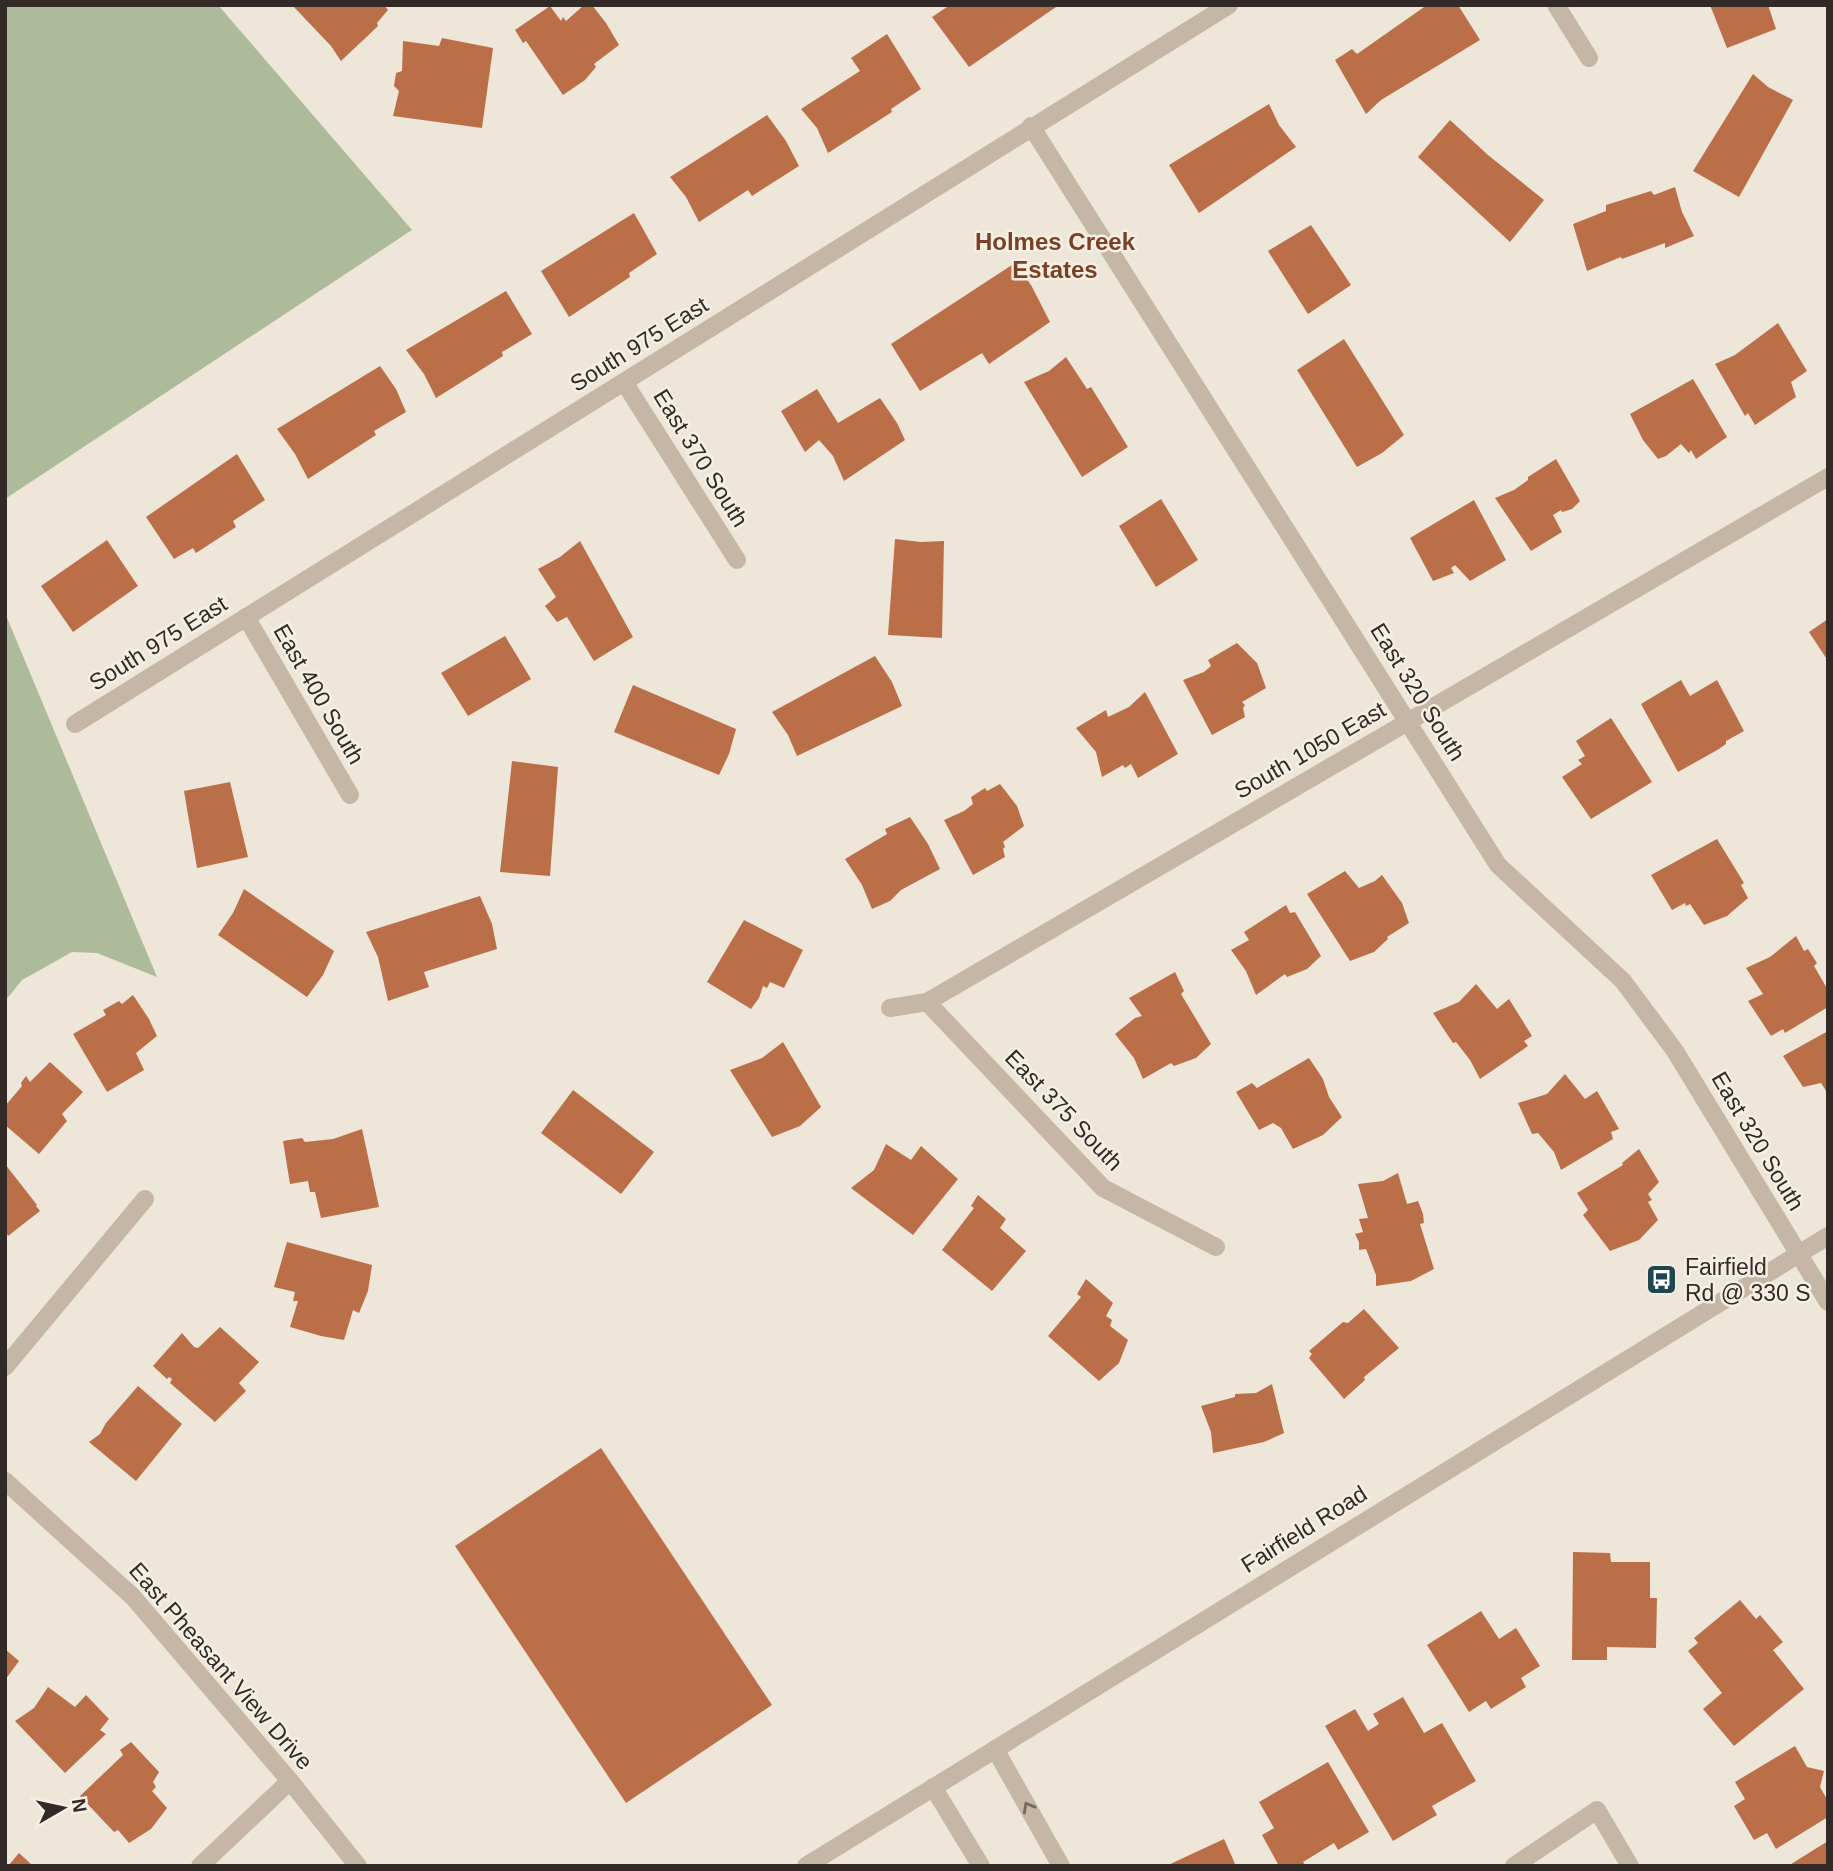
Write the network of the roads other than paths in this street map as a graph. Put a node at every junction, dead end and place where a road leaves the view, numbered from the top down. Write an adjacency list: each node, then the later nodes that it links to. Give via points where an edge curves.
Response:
1 (1229, 5): 4 (street, South 975 East)
2 (1556, 5): 3 (street)
3 (1589, 58)
4 (1031, 126): 5 (street, South 975 East); 9 (street, East 320 South)
5 (624, 382): 7 (street, East 370 South); 8 (street, South 975 East)
6 (1828, 477): 9 (street, South 1050 East)
7 (737, 560)
8 (246, 617): 10 (street, South 975 East); 11 (street, East 400 South)
9 (1407, 721): 12 (street, South 1050 East); 17 (street, East 320 South, via 1499,865 1623,981 1675,1051)
10 (75, 724)
11 (350, 795)
12 (927, 1002): 13 (street); 16 (street, East 375 South, via 1103,1188)
13 (890, 1008)
14 (145, 1199): 19 (street)
15 (1828, 1236): 17 (street, Fairfield Road)
16 (1216, 1247)
17 (1797, 1254): 18 (street, East 320 South); 21 (street, Fairfield Road)
18 (1828, 1302)
19 (5, 1367)
20 (5, 1481): 22 (street, East Pheasant View Drive, via 133,1597)
21 (995, 1749): 23 (street, Fairfield Road); 28 (street, one-way to 21)
22 (290, 1781): 24 (street); 25 (street, East Pheasant View Drive)
23 (933, 1787): 26 (street, Fairfield Road); 27 (street)
24 (200, 1866)
25 (358, 1866)
26 (806, 1866)
27 (981, 1866)
28 (1061, 1866)
29 (1514, 1866): 30 (street, via 1597,1810)
30 (1630, 1866)

